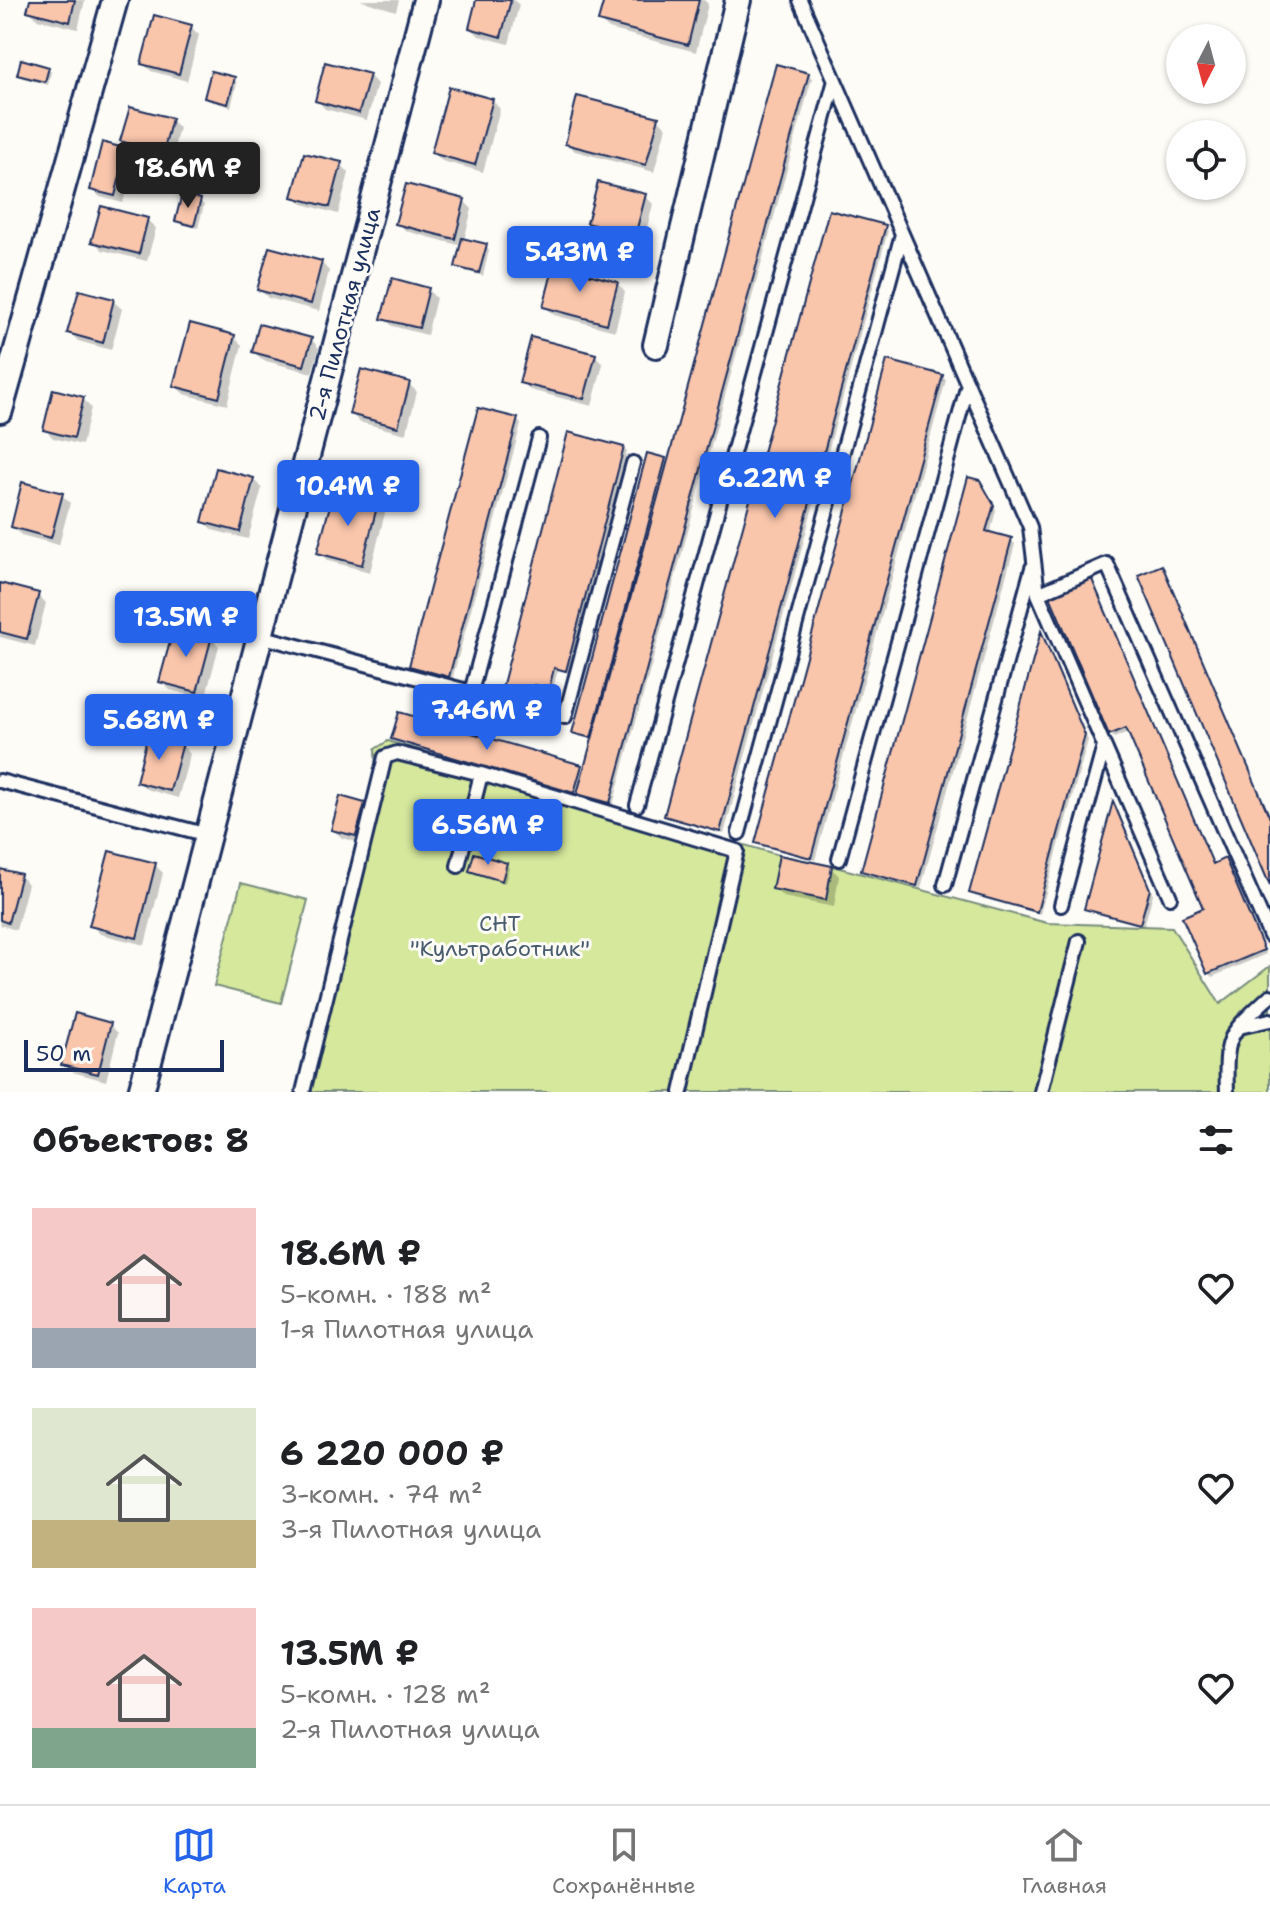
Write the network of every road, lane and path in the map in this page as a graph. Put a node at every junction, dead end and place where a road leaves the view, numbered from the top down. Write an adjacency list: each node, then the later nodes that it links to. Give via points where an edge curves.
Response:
1 (115, 0): 9 (street)
2 (426, 0): 14 (street, 2-я Пилотная улица)
3 (738, 0): 7 (street)
4 (800, 0): 5 (lane)
5 (835, 80): 6 (lane); 19 (lane)
6 (902, 234): 8 (lane); 20 (lane)
7 (656, 345)
8 (968, 384): 12 (lane, via 1030,527); 22 (lane)
9 (0, 410)
10 (539, 438): 15 (lane)
11 (633, 463): 15 (lane, via 565,717)
12 (1034, 560): 13 (lane); 24 (lane)
13 (1038, 594): 16 (lane); 27 (lane, via 1107,564)
14 (260, 636): 15 (lane); 21 (street, 2-я Пилотная улица)
15 (471, 692)
16 (1104, 746): 25 (lane); 26 (lane)
17 (481, 774): 23 (lane); 33 (lane, via 397,753 385,757); 34 (lane, via 737,851)
18 (0, 781): 21 (lane)
19 (637, 805)
20 (739, 833)
21 (208, 835): 32 (street, 2-я Пилотная улица)
22 (839, 859)
23 (458, 866)
24 (945, 885)
25 (1170, 897)
26 (1061, 905)
27 (1270, 936)
28 (1079, 941): 35 (lane)
29 (1270, 996): 31 (lane)
30 (1270, 1020): 31 (lane)
31 (1236, 1028): 36 (lane, via 1226,1051)
32 (141, 1092)
33 (303, 1092)
34 (681, 1092)
35 (1041, 1092)
36 (1227, 1092)

